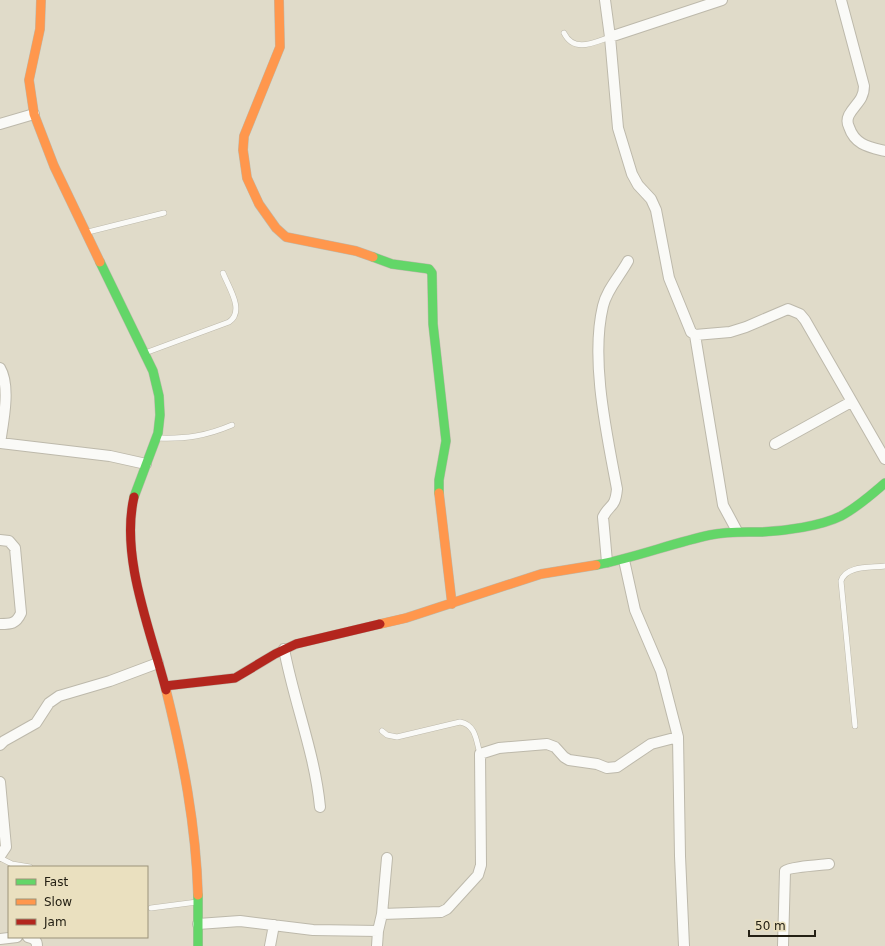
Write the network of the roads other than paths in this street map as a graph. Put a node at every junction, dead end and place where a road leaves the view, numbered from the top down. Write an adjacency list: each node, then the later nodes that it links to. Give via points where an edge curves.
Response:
1 (41, 0): 8 (street, via 40,29 29,80)
2 (279, 0): 31 (street, via 280,48 242,146 250,190 286,237 356,251 392,264 429,269 432,273 433,324 446,441 439,480 439,502)
3 (605, 0): 7 (street)
4 (722, 0): 7 (street)
5 (841, 0): 10 (street, via 864,86 864,94 849,114 847,123 852,136 858,142)
6 (564, 33): 7 (lane, via 570,42 578,45 587,45)
7 (610, 37): 15 (street, via 618,128 632,174 656,210 671,285)
8 (34, 114): 9 (street); 12 (street, via 54,166)
9 (0, 124)
10 (885, 151)
11 (164, 213): 12 (lane)
12 (87, 232): 16 (street)
13 (628, 261): 29 (street, via 610,289 603,306 598,343 604,416 617,489 616,500 604,517)
14 (223, 273): 16 (lane, via 236,305 236,315 233,319)
15 (695, 335): 18 (street, via 730,332 788,309 793,311 805,320); 26 (street, via 723,505)
16 (144, 353): 20 (street, via 158,388 161,414)
17 (0, 368): 21 (street, via 6,395)
18 (851, 402): 22 (street); 23 (street)
19 (232, 425): 20 (lane, via 216,432 183,439)
20 (157, 438): 24 (street)
21 (0, 443): 24 (street, via 110,456)
22 (775, 444)
23 (885, 459)
24 (146, 464): 34 (street, via 132,503 130,530 141,600)
25 (885, 483): 26 (street, via 856,507 823,523 774,531)
26 (737, 531): 28 (street)
27 (0, 540): 32 (street, via 9,541 15,548 21,613 16,622)
28 (624, 560): 29 (street); 38 (street, via 635,610 662,671)
29 (607, 562): 31 (street, via 541,574)
30 (885, 566): 36 (lane, via 849,571 841,581)
31 (452, 604): 33 (street)
32 (0, 624)
33 (284, 649): 35 (street, via 235,678); 42 (street, via 318,785)
34 (158, 663): 35 (street); 39 (street, via 110,681 58,696 49,703 36,723)
35 (165, 686): 47 (street, via 191,807)
36 (855, 726)
37 (382, 731): 40 (lane, via 391,737 397,737 460,722 466,723 474,730)
38 (678, 737): 40 (street, via 651,744 612,769 569,760 555,747 547,744 499,748); 56 (street)
39 (0, 745)
40 (480, 754): 49 (street, via 481,865 478,875 447,909 441,912)
41 (0, 782): 43 (street, via 6,847)
42 (320, 807)
43 (0, 857): 46 (lane, via 12,864)
44 (387, 858): 49 (street)
45 (829, 864): 57 (street, via 790,868 785,871)
46 (24, 866)
47 (198, 902): 48 (lane); 50 (street)
48 (151, 908)
49 (382, 914): 52 (street)
50 (198, 924): 51 (street, via 240,921); 53 (street)
51 (274, 925): 52 (street, via 313,930); 54 (street)
52 (378, 931): 55 (street)
53 (198, 946)
54 (270, 946)
55 (377, 946)
56 (684, 946)
57 (783, 946)

